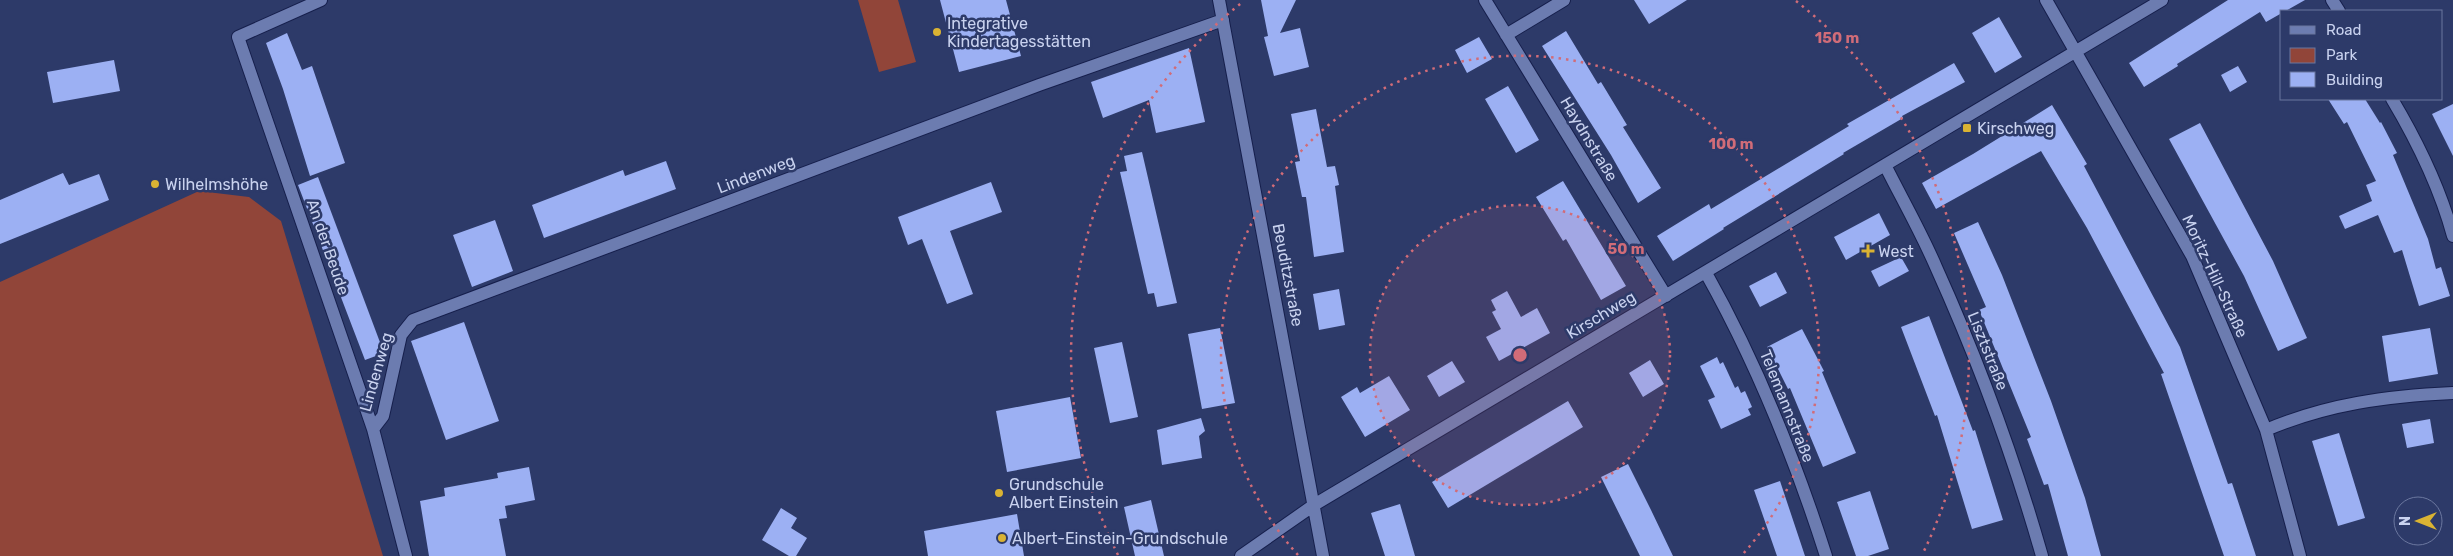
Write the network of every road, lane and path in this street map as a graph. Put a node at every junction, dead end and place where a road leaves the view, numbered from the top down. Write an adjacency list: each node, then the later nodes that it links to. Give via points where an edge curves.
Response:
1 (322, 0): 16 (street, An der Beude, via 238,38)
2 (1220, 0): 7 (street, Beuditzstraße)
3 (1485, 0): 8 (street, Haydnstraße)
4 (1564, 0): 8 (street)
5 (2046, 0): 9 (street, Moritz-Hill-Straße)
6 (2162, 0): 9 (street, Kirschweg)
7 (1224, 20): 16 (street, Lindenweg, via 1038,85 413,320 400,335 383,416); 18 (street, Beuditzstraße)
8 (1506, 34): 14 (street, Haydnstraße)
9 (2076, 51): 11 (street, Kirschweg); 17 (street, Moritz-Hill-Straße, via 2192,256)
10 (2393, 100): 12 (street, via 2445,207)
11 (1885, 165): 13 (street, Kirschweg); 23 (street, Lisztstraße, via 1936,266 1988,393)
12 (2453, 236)
13 (1706, 273): 14 (street, Kirschweg); 22 (street, Telemannstraße, via 1744,344 1808,498)
14 (1666, 296): 18 (street, Kirschweg)
15 (2453, 393): 17 (street, via 2382,397 2349,403 2313,412)
16 (373, 429): 19 (street, An der Beude)
17 (2266, 430): 24 (street, Moritz-Hill-Straße)
18 (1314, 505): 20 (street, Kirschweg); 21 (street, Beuditzstraße)
19 (406, 556)
20 (1241, 556)
21 (1323, 556)
22 (1826, 556)
23 (2042, 556)
24 (2300, 556)

